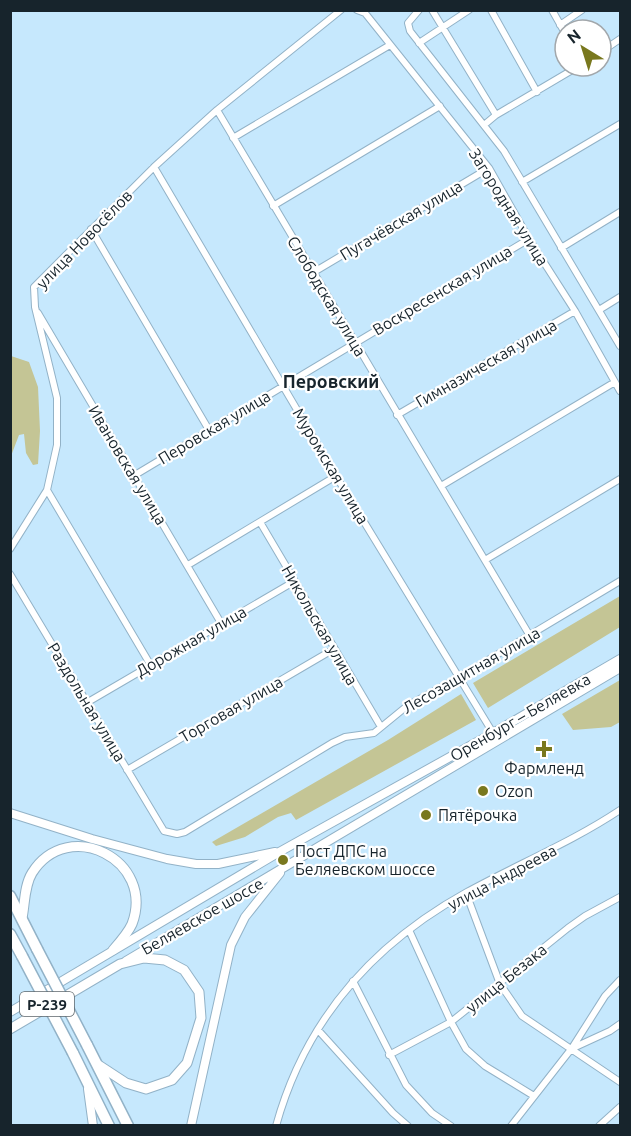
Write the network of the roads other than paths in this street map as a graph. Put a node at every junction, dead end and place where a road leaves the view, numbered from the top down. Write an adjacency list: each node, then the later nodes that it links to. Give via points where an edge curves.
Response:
1 (341, 10): 13 (street, улица Новосёлов)
2 (357, 10): 9 (street, Загородная улица, via 365,13)
3 (419, 10): 8 (street, via 408,23)
4 (432, 10): 7 (street)
5 (469, 10): 7 (street)
6 (491, 10): 11 (street)
7 (442, 27): 8 (street); 14 (street)
8 (419, 43): 16 (street)
9 (390, 45): 12 (street, Загородная улица); 17 (street)
10 (560, 78): 11 (street)
11 (537, 92): 14 (street)
12 (440, 106): 19 (street, Загородная улица); 21 (street)
13 (217, 110): 17 (street, Слободская улица); 18 (street, улица Новосёлов)
14 (496, 115): 16 (street)
15 (621, 124): 20 (street)
16 (484, 125): 20 (street)
17 (233, 138): 21 (street, Слободская улица)
18 (154, 167): 23 (street, улица Новосёлов); 34 (street, Муромская улица)
19 (489, 168): 24 (street, Загородная улица); 26 (street, Пугачёвская улица)
20 (522, 182): 25 (street)
21 (273, 206): 26 (street, Слободская улица)
22 (621, 212): 25 (street)
23 (91, 229): 28 (street, улица Новосёлов, via 34,287); 37 (street)
24 (529, 239): 30 (street, Загородная улица); 31 (street, Воскресенская улица)
25 (561, 248): 29 (street)
26 (314, 272): 31 (street, Слободская улица)
27 (621, 297): 29 (street)
28 (35, 307): 38 (street, Ивановская улица); 42 (street, улица Новосёлов, via 57,398 57,445)
29 (599, 310): 32 (street)
30 (575, 311): 33 (street, Загородная улица); 36 (street, Гимназическая улица)
31 (354, 342): 34 (street, Перовская улица); 36 (street, Слободская улица)
32 (621, 346)
33 (615, 382): 35 (street, Загородная улица); 41 (street)
34 (283, 386): 37 (street, Перовская улица); 39 (street, Муромская улица)
35 (621, 391)
36 (397, 415): 41 (street, Слободская улица)
37 (209, 430): 38 (street, Перовская улица)
38 (135, 475): 46 (street, Ивановская улица)
39 (336, 476): 43 (street); 56 (street, Муромская улица)
40 (621, 479): 45 (street)
41 (441, 486): 45 (street, Слободская улица)
42 (47, 490): 44 (street, улица Новосёлов); 54 (street)
43 (260, 522): 46 (street); 48 (street, Никольская улица)
44 (10, 549)
45 (486, 560): 51 (street, Слободская улица)
46 (188, 565): 50 (street, Ивановская улица)
47 (10, 574): 57 (street, Раздольная улица)
48 (295, 581): 50 (street, Дорожная улица); 52 (street, Никольская улица)
49 (621, 581): 51 (street, Лесозащитная улица)
50 (221, 623): 54 (street, Дорожная улица)
51 (530, 636): 56 (street, Лесозащитная улица)
52 (334, 649): 58 (street, Никольская улица); 60 (street, Торговая улица)
53 (621, 659): 59 (main road, Оренбург – Беляевка)
54 (150, 664): 57 (street, Дорожная улица)
55 (621, 668): 62 (main road, Оренбург – Беляевка)
56 (458, 678): 58 (street, Лесозащитная улица, via 407,706); 59 (street, Муромская улица)
57 (88, 702): 60 (street, Раздольная улица)
58 (381, 728): 65 (street, Лесозащитная улица, via 370,735 355,735 332,743 185,832)
59 (493, 733): 61 (main road, Оренбург – Беляевка)
60 (127, 770): 65 (street, Раздольная улица)
61 (418, 774): 66 (main road, Беляевское шоссе)
62 (423, 784): 67 (main road, Беляевское шоссе)
63 (621, 810): 68 (street, улица Андреева)
64 (10, 813): 66 (main road, via 196,864 218,864)
65 (164, 831)
66 (281, 850): 74 (main road, Беляевское шоссе)
67 (284, 867): 75 (main road, Беляевское шоссе); 94 (main road, via 244,917 231,945)
68 (466, 893): 72 (street, улица Андреева); 78 (street)
69 (10, 896): 71 (highway, Р-239)
70 (621, 897): 78 (street, улица Безака, via 585,916)
71 (22, 918): 74 (main road, via 27,886 39,865 53,853 73,847 95,848 118,861 134,885 132,924); 86 (highway, Р-239, bridge)
72 (409, 930): 76 (street, улица Андреева); 80 (street)
73 (11, 936): 87 (highway, Р-239, bridge)
74 (113, 950): 79 (main road, Беляевское шоссе)
75 (120, 964): 82 (main road, Беляевское шоссе); 86 (main road, via 144,958 165,960 184,970 199,992 201,1018 188,1063 172,1080 146,1089 126,1083)
76 (352, 981): 83 (street, улица Андреева); 85 (street)
77 (621, 981): 84 (street, via 594,1011)
78 (500, 984): 80 (street, улица Безака); 84 (street, via 522,1016)
79 (10, 1012)
80 (451, 1022): 85 (street, улица Безака); 89 (street, via 466,1049 485,1066)
81 (621, 1024): 84 (street)
82 (10, 1029)
83 (318, 1030): 95 (street, улица Андреева, via 284,1096); 96 (street)
84 (572, 1048): 88 (street); 89 (street)
85 (389, 1055): 97 (street, via 406,1085 432,1113)
86 (98, 1064): 93 (highway, Р-239)
87 (87, 1082): 91 (main road); 92 (highway, Р-239)
88 (621, 1082)
89 (534, 1096): 98 (street)
90 (621, 1107): 99 (street)
91 (93, 1125)
92 (109, 1125)
93 (128, 1125)
94 (191, 1125)
95 (276, 1125)
96 (408, 1125)
97 (451, 1125)
98 (511, 1125)
99 (599, 1125)

